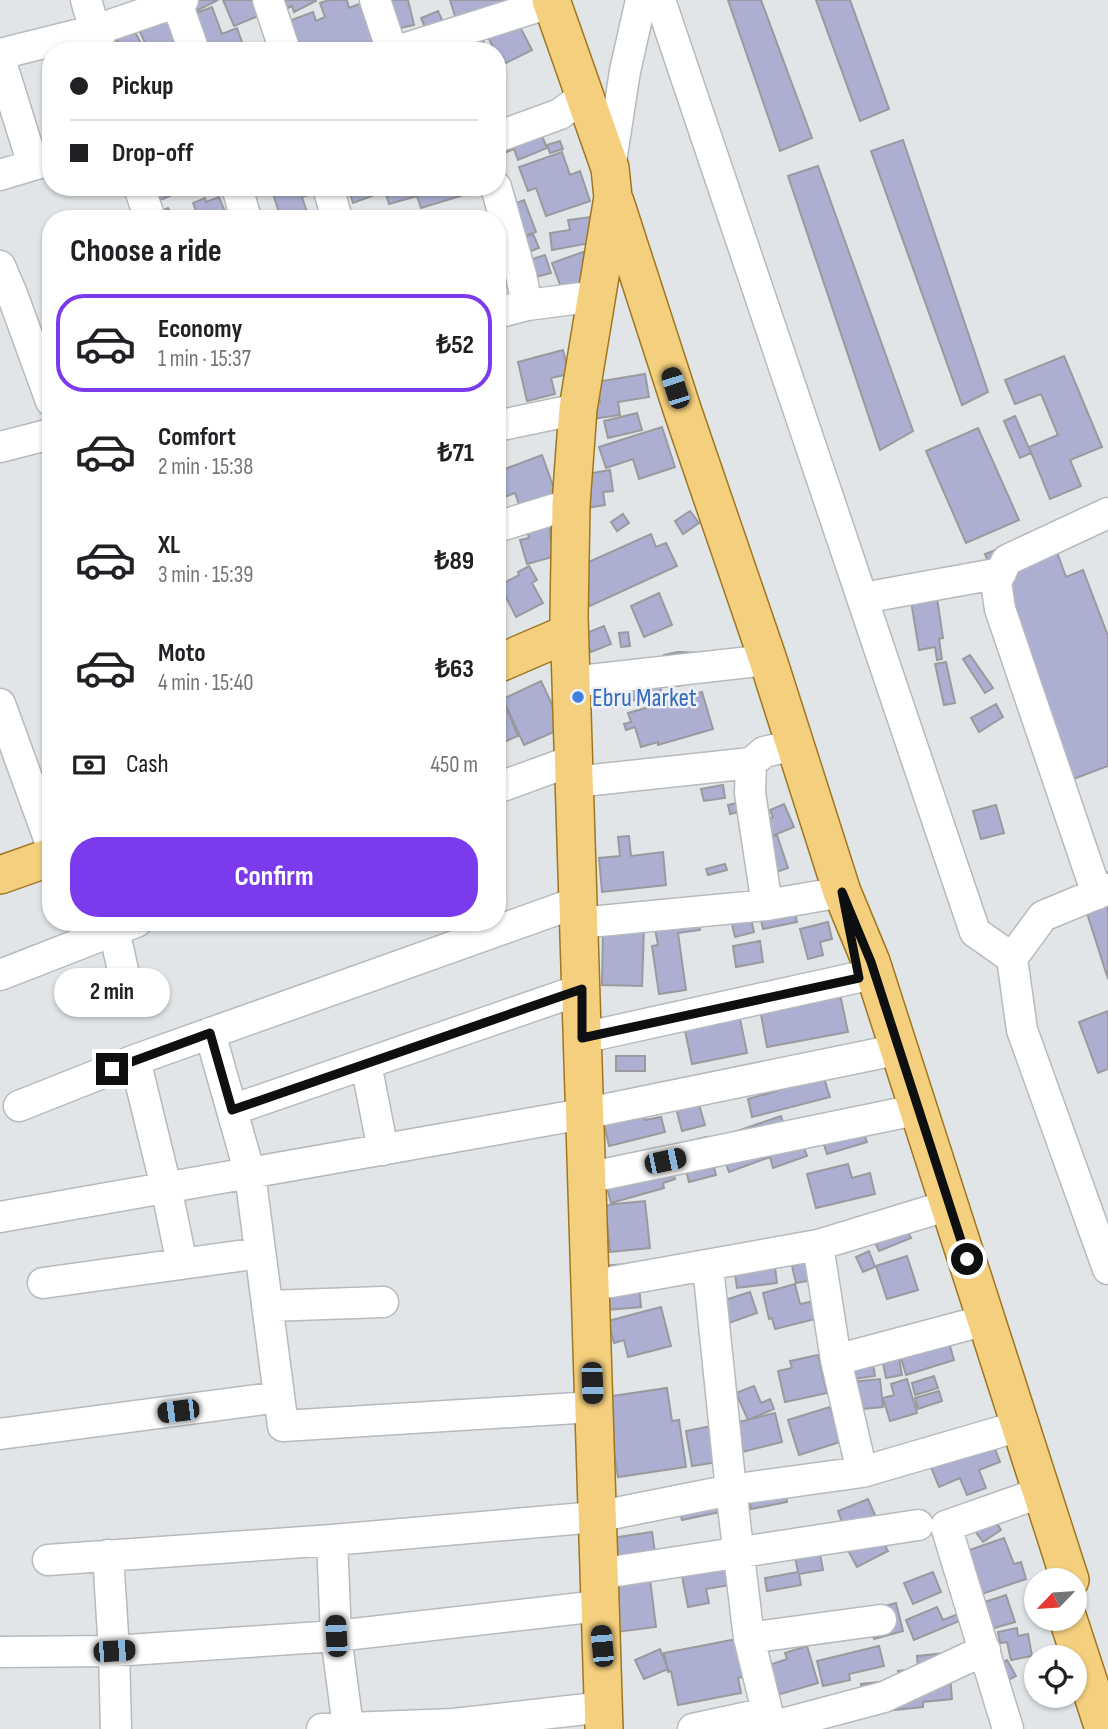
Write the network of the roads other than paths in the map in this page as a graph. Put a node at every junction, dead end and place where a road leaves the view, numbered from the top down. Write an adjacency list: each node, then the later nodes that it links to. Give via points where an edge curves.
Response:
1 (86, 0): 8 (street)
2 (268, 0): 10 (street)
3 (374, 0): 11 (street)
4 (641, 0): 19 (street, via 625,71)
5 (660, 0): 34 (street)
6 (179, 1): 8 (street); 9 (street)
7 (543, 2): 12 (street); 15 (main road)
8 (99, 41)
9 (191, 42)
10 (282, 42)
11 (391, 42)
12 (422, 42)
13 (42, 50): 14 (street)
14 (0, 57): 17 (street)
15 (579, 94): 16 (street, via 561,114); 19 (main road)
16 (506, 134)
17 (42, 162): 18 (street)
18 (0, 175)
19 (612, 183): 22 (main road); 37 (main road, via 683,412)
20 (506, 221): 23 (street)
21 (0, 266): 25 (street)
22 (597, 296): 23 (street); 26 (main road)
23 (527, 305): 24 (street)
24 (506, 311)
25 (42, 376)
26 (578, 409): 27 (street); 30 (main road)
27 (506, 424)
28 (42, 436): 29 (street)
29 (0, 447)
30 (570, 504): 32 (street); 35 (main road)
31 (1108, 513): 33 (street, via 1007,561)
32 (506, 524)
33 (1001, 573): 34 (street); 47 (street, via 996,582 1000,609)
34 (863, 598): 53 (street, via 975,932)
35 (569, 633): 36 (main road); 38 (main road)
36 (506, 660)
37 (768, 660): 38 (street); 40 (main road)
38 (571, 682): 42 (main road)
39 (0, 704): 44 (street)
40 (795, 745): 41 (street, via 764,752); 48 (main road)
41 (751, 764): 42 (street); 49 (street, via 750,793)
42 (574, 771): 43 (street); 50 (main road)
43 (506, 786)
44 (42, 819)
45 (42, 860): 46 (main road)
46 (0, 876)
47 (1103, 891): 53 (street, via 1043,916)
48 (842, 892): 49 (street); 56 (main road); 98 (main road, via 871,962)
49 (767, 905): 50 (street)
50 (578, 913): 57 (main road); 58 (street)
51 (106, 931): 55 (street)
52 (120, 931): 54 (street)
53 (1012, 958): 77 (street, via 1022,1030)
54 (123, 970)
55 (0, 975)
56 (859, 978): 59 (street); 60 (main road)
57 (582, 989): 59 (main road); 62 (street)
58 (210, 1033): 61 (street); 64 (street)
59 (582, 1038): 66 (main road)
60 (881, 1053): 65 (main road); 66 (street)
61 (135, 1060): 63 (street); 70 (street)
62 (366, 1064): 64 (street); 67 (street)
63 (19, 1106)
64 (232, 1110): 68 (street)
65 (901, 1113): 69 (street); 71 (main road)
66 (583, 1114): 67 (street); 69 (main road)
67 (383, 1150): 68 (street)
68 (250, 1174): 70 (street); 74 (street)
69 (586, 1178): 79 (main road)
70 (166, 1187): 72 (street); 75 (street)
71 (933, 1210): 73 (street); 82 (main road)
72 (0, 1217)
73 (818, 1245): 76 (street); 83 (street)
74 (260, 1252): 75 (street); 81 (street)
75 (182, 1264): 78 (street)
76 (708, 1266): 79 (street); 89 (street)
77 (1108, 1269)
78 (43, 1283)
79 (589, 1286): 85 (main road)
80 (383, 1301): 81 (street)
81 (267, 1306): 84 (street)
82 (971, 1324): 83 (street); 86 (main road)
83 (836, 1360): 88 (street)
84 (279, 1398): 85 (street, via 284,1426); 87 (street)
85 (593, 1407): 91 (main road)
86 (1006, 1430): 88 (street); 90 (main road)
87 (0, 1434)
88 (862, 1472): 89 (street)
89 (731, 1490): 91 (street); 94 (street)
90 (1028, 1497): 97 (main road); 105 (street, via 946,1526)
91 (596, 1517): 93 (street); 99 (main road)
92 (918, 1525): 94 (street)
93 (332, 1540): 95 (street); 103 (street)
94 (739, 1552): 99 (street); 104 (street)
95 (108, 1555): 96 (street); 106 (street)
96 (48, 1559)
97 (1051, 1568)
98 (1066, 1568)
99 (599, 1590): 103 (street); 110 (main road)
100 (881, 1620): 104 (street)
101 (1072, 1631): 115 (main road)
102 (1087, 1631): 108 (main road)
103 (336, 1636): 106 (street); 111 (street)
104 (749, 1638): 109 (street)
105 (985, 1650): 109 (street, via 884,1697 771,1727); 114 (street)
106 (114, 1651): 107 (street); 112 (street)
107 (0, 1652)
108 (1108, 1693)
109 (767, 1713): 113 (street)
110 (604, 1718): 111 (street)
111 (335, 1728)
112 (116, 1729)
113 (693, 1729)
114 (1008, 1729)
115 (1104, 1729)

